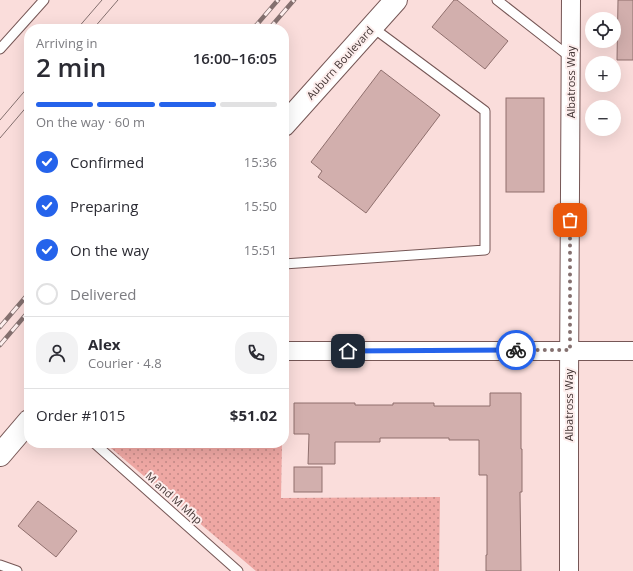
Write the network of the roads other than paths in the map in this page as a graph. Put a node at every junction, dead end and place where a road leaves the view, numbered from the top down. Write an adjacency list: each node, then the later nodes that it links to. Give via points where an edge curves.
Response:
1 (44, 0): 6 (lane)
2 (396, 0): 5 (street, Auburn Boulevard)
3 (497, 0): 7 (lane)
4 (571, 0): 7 (street, Albatross Way)
5 (372, 27): 8 (street, Auburn Boulevard); 9 (lane, via 485,111 485,250)
6 (0, 49)
7 (571, 57): 10 (street, Albatross Way)
8 (289, 119)
9 (289, 264)
10 (570, 350): 11 (street); 12 (street); 19 (street, Albatross Way)
11 (289, 351)
12 (633, 351)
13 (24, 427): 15 (street)
14 (100, 448): 18 (lane, M and M Mhp)
15 (0, 455)
16 (0, 565): 17 (lane)
17 (17, 571)
18 (238, 571)
19 (570, 571)

